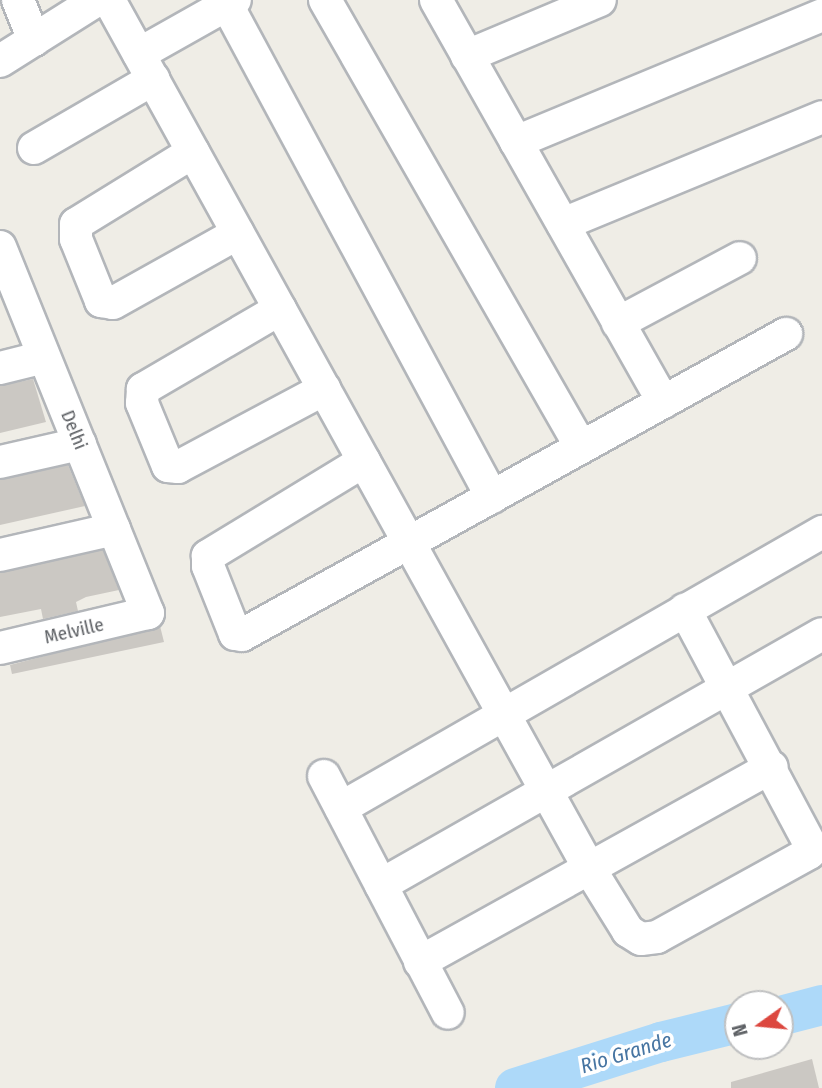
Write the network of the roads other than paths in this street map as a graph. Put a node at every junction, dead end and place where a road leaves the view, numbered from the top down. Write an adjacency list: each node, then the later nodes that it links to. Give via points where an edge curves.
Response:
1 (18, 0): 9 (street)
2 (97, 0): 9 (street)
3 (109, 0): 12 (street)
4 (325, 0): 29 (street)
5 (436, 0): 10 (street)
6 (600, 0): 10 (street)
7 (231, 2): 12 (street); 32 (street)
8 (822, 15): 14 (street)
9 (34, 40): 11 (street)
10 (467, 55): 14 (street)
11 (0, 61)
12 (146, 66): 15 (street); 16 (street)
13 (822, 117): 17 (street)
14 (516, 142): 17 (street)
15 (34, 148)
16 (194, 152): 18 (street); 18 (street, via 76,224 76,239 101,301 113,303)
17 (563, 224): 22 (street)
18 (238, 233): 21 (street)
19 (740, 258): 22 (street)
20 (4, 267): 24 (street, Delhi)
21 (280, 309): 26 (street); 26 (street, via 143,389 142,403 168,466 178,467)
22 (618, 323): 27 (street)
23 (786, 334): 27 (street)
24 (44, 357): 25 (street); 28 (street, Delhi)
25 (0, 368)
26 (324, 389): 31 (street)
27 (663, 402): 29 (street)
28 (80, 444): 30 (street); 33 (street, Delhi)
29 (581, 447): 32 (street)
30 (0, 461)
31 (364, 461): 35 (street); 35 (street, via 208,555 208,566 235,634 242,635)
32 (492, 497): 35 (street)
33 (114, 529): 36 (street); 38 (street, Delhi)
34 (822, 532): 37 (street)
35 (409, 542): 42 (street)
36 (0, 555)
37 (685, 610): 41 (street); 42 (street)
38 (148, 613): 40 (street, Melville)
39 (822, 634): 41 (street)
40 (0, 648)
41 (728, 687): 43 (street); 45 (street)
42 (504, 714): 45 (street); 46 (street)
43 (772, 767): 47 (street); 47 (street, via 811,846 809,853 657,937 641,939 628,931)
44 (324, 776): 46 (street)
45 (547, 790): 47 (street); 48 (street)
46 (341, 808): 48 (street)
47 (589, 868): 49 (street)
48 (381, 885): 49 (street)
49 (421, 962): 50 (street)
50 (447, 1013)

